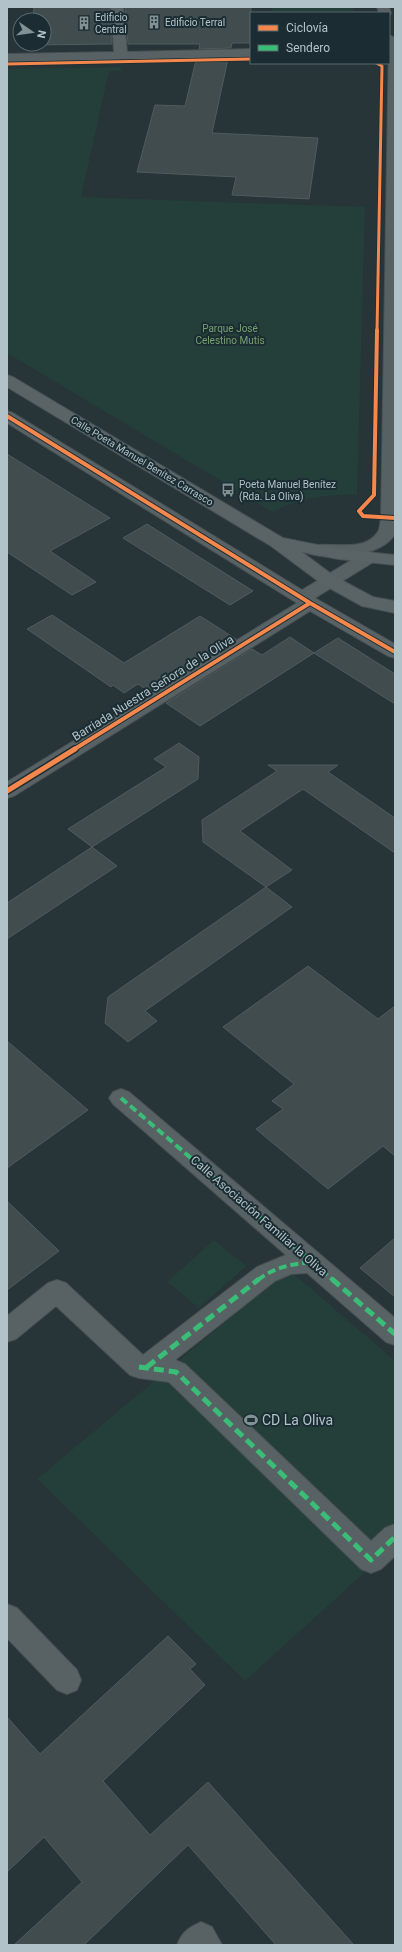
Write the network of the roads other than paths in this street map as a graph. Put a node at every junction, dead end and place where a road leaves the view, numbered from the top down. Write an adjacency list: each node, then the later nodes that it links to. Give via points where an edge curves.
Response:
1 (118, 7): 4 (street)
2 (391, 48): 6 (main road, via 394,63)
3 (250, 53): 4 (street)
4 (121, 55): 5 (street)
5 (7, 58)
6 (394, 260): 9 (main road)
7 (7, 380): 10 (main road, Calle Poeta Manuel Benítez Carrasco)
8 (7, 416): 15 (street)
9 (393, 523): 11 (main road, via 386,535 375,544 355,550)
10 (277, 542): 11 (main road, Calle Poeta Manuel Benítez Carrasco); 14 (main road, Calle Poeta Manuel Benítez Carrasco)
11 (316, 550): 12 (main road, Calle Poeta Manuel Benítez Carrasco)
12 (369, 557): 13 (main road, Calle Poeta Manuel Benítez Carrasco); 14 (street, Barriada Nuestra Señora de la Oliva)
13 (395, 560)
14 (328, 580): 15 (street, Barriada Nuestra Señora de la Oliva); 16 (main road, Calle Poeta Manuel Benítez Carrasco, via 368,602)
15 (306, 600): 17 (street); 18 (street, Barriada Nuestra Señora de la Oliva)
16 (395, 607)
17 (395, 652)
18 (7, 791)
19 (121, 1098): 20 (street, Calle Asociación Familiar la Oliva)
20 (313, 1262): 22 (street, Calle Asociación Familiar la Oliva); 23 (street, via 290,1264 266,1274)
21 (7, 1331): 23 (street, via 57,1291)
22 (395, 1334)
23 (143, 1367): 24 (street, via 176,1372 371,1560)
24 (395, 1537)
25 (7, 1618): 26 (street)
26 (67, 1680)
27 (193, 1945): 28 (street, via 201,1938)
28 (206, 1945)

